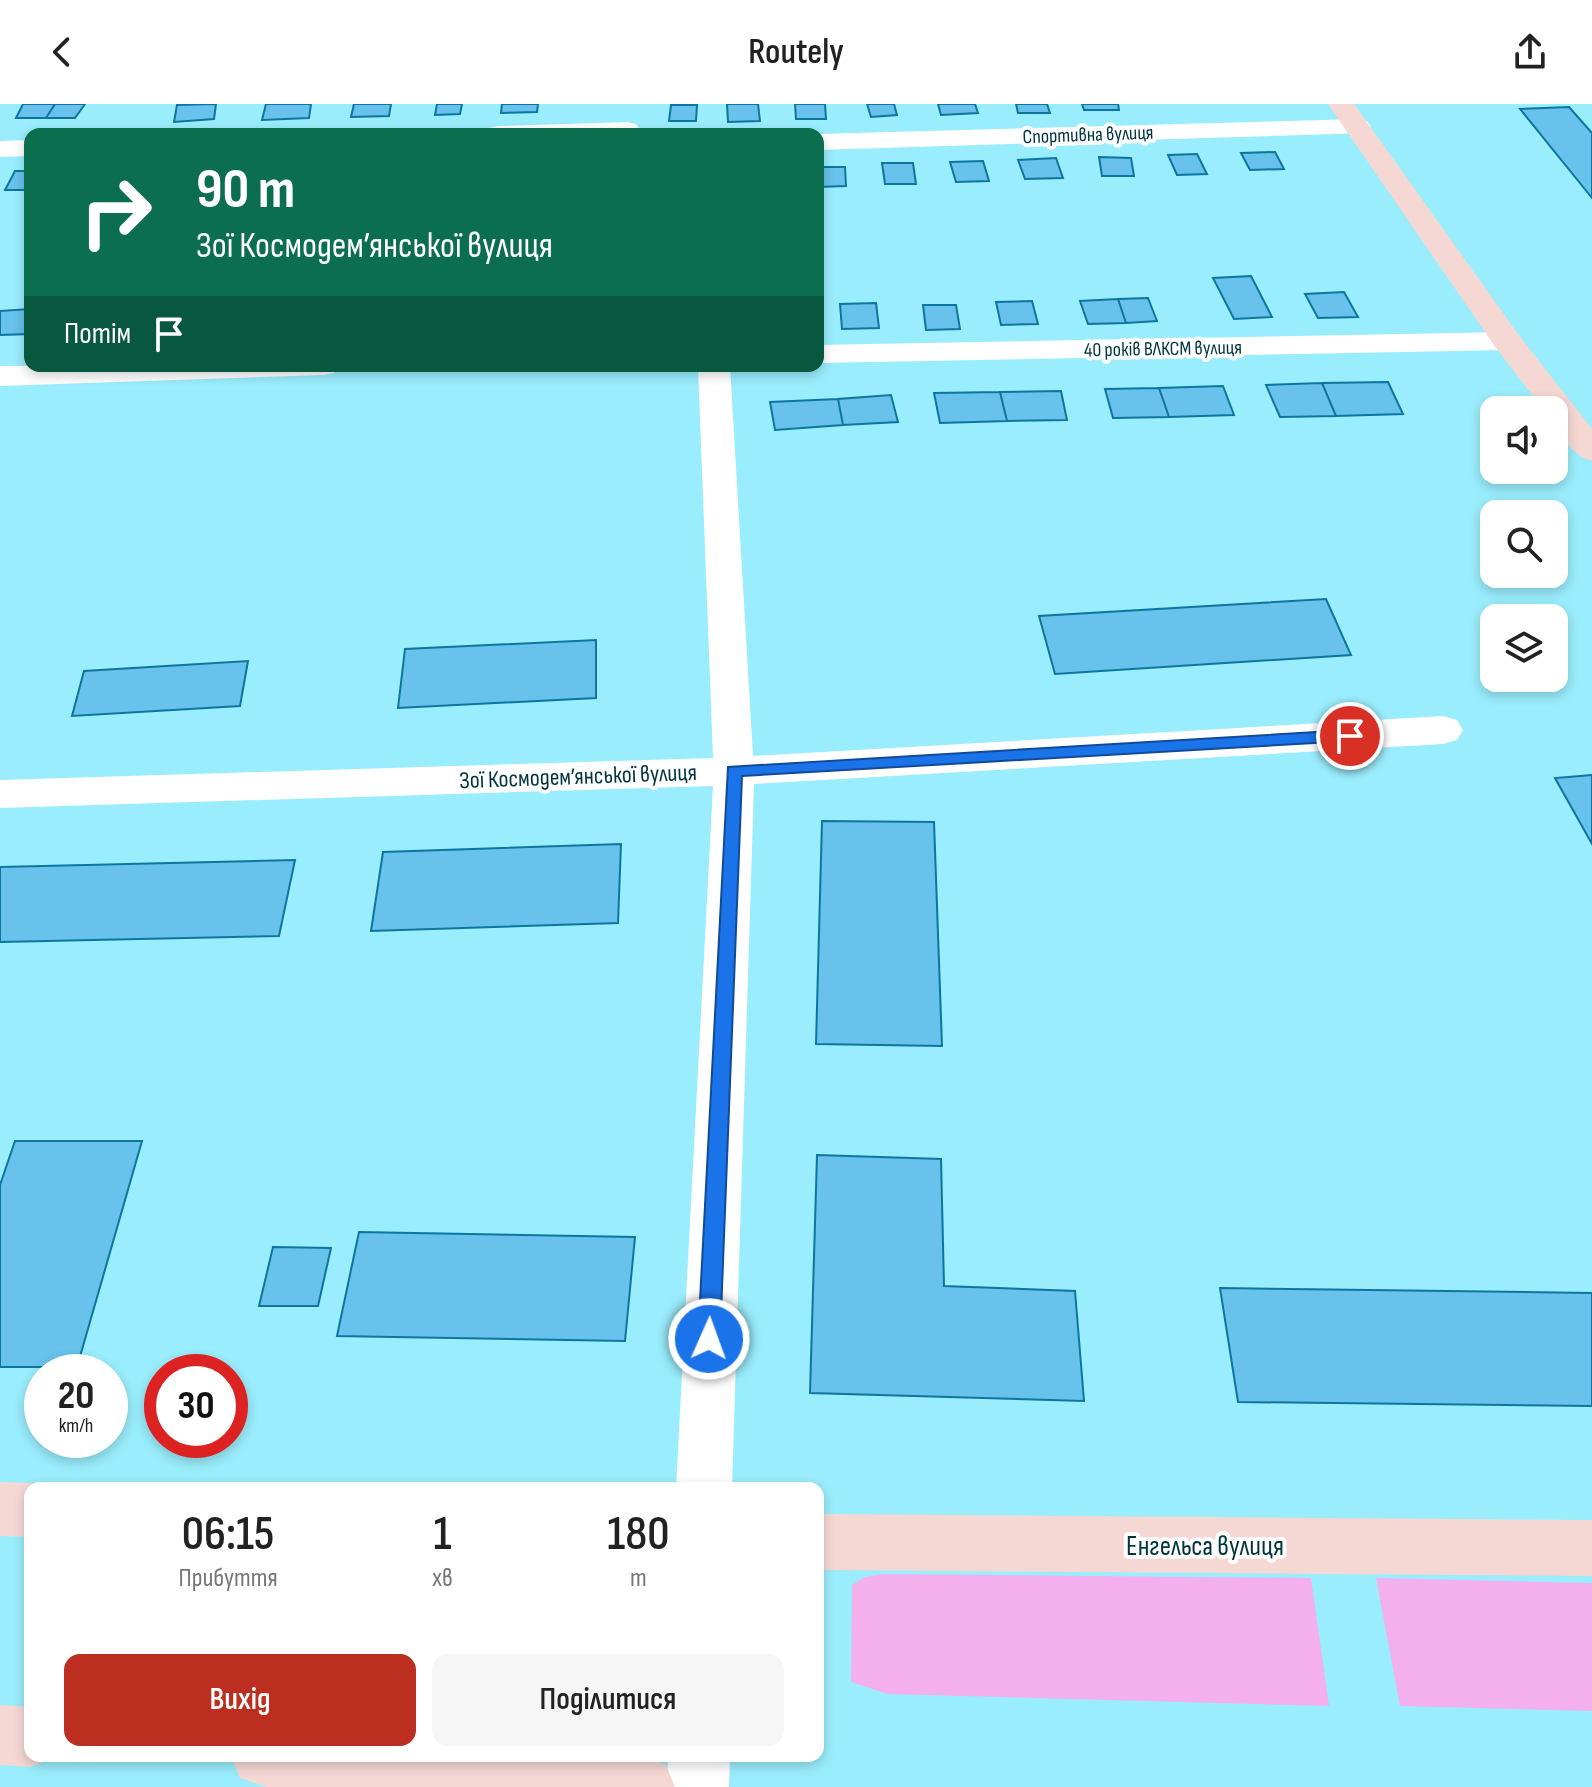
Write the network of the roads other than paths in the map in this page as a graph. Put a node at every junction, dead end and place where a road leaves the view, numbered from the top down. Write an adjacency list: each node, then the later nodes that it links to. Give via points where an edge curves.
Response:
1 (1350, 115): 4 (street, Спортивна вулиця); 7 (street)
2 (627, 123): 3 (street)
3 (568, 128)
4 (824, 142)
5 (24, 148): 6 (street)
6 (0, 149)
7 (1507, 341): 8 (street, 40 років ВЛКСМ вулиця); 12 (street)
8 (824, 354)
9 (129, 372): 11 (street)
10 (714, 372): 14 (street)
11 (0, 376)
12 (1592, 451)
13 (1443, 730): 14 (street, Зої Космодем’янської вулиця)
14 (734, 771): 15 (street, Зої Космодем’янської вулиця); 16 (street)
15 (0, 794)
16 (704, 1482)
17 (0, 1509): 18 (street)
18 (24, 1510)
19 (824, 1542): 20 (street, Енгельса вулиця)
20 (1592, 1548)
21 (0, 1735): 22 (street)
22 (24, 1737)
23 (336, 1762): 25 (street)
24 (699, 1762): 26 (street)
25 (644, 1787)
26 (698, 1787)

